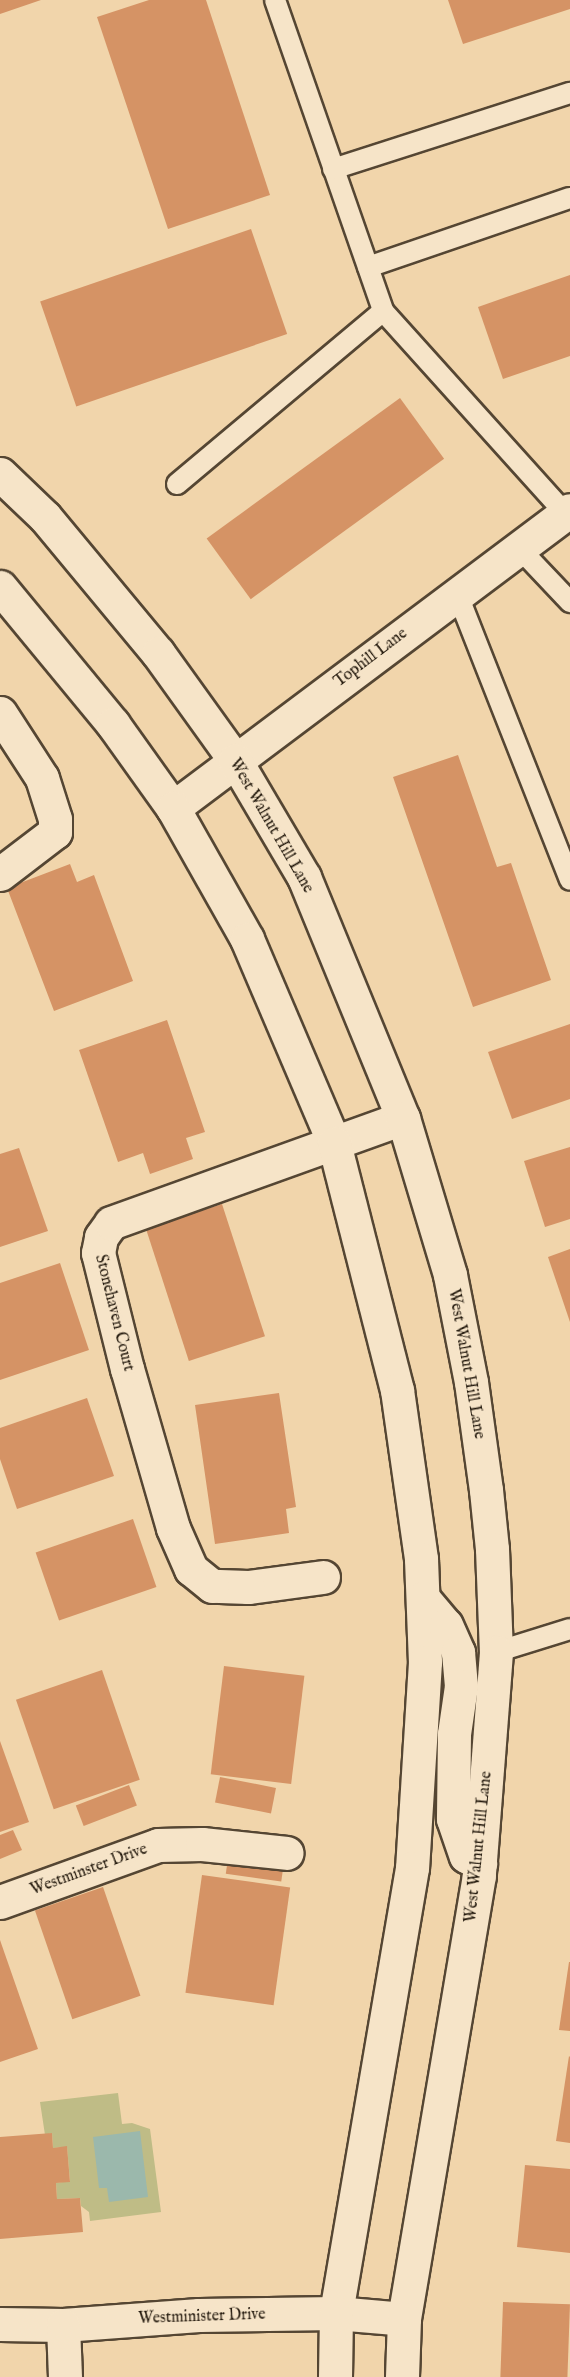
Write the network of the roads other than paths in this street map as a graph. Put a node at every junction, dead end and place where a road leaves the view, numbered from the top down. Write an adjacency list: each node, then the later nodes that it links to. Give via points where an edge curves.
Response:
1 (275, 0): 3 (lane)
2 (570, 93): 3 (lane)
3 (333, 169): 5 (lane)
4 (570, 198): 5 (lane)
5 (368, 267): 6 (lane)
6 (383, 310): 8 (lane); 9 (lane)
7 (0, 474): 15 (main road, West Walnut Hill Lane, via 45,517 158,653)
8 (177, 484)
9 (568, 511): 10 (main road, Tophill Lane)
10 (518, 547): 12 (main road, Tophill Lane); 13 (lane)
11 (0, 587): 16 (main road, via 113,724)
12 (457, 593): 15 (main road, Tophill Lane); 18 (lane)
13 (570, 602)
14 (0, 712): 17 (main road, via 42,778 55,819 55,832)
15 (235, 760): 16 (main road, Tophill Lane); 19 (main road, West Walnut Hill Lane, via 304,877)
16 (173, 808): 20 (main road, via 247,939)
17 (0, 874)
18 (570, 880)
19 (403, 1118): 20 (main road, Stonehaven Court); 24 (main road, West Walnut Hill Lane, via 450,1275 471,1382 492,1549)
20 (334, 1143): 21 (main road, Stonehaven Court, via 111,1223 100,1237 98,1253 173,1528 191,1569 212,1586 248,1587); 22 (main road, via 397,1390)
21 (323, 1577)
22 (423, 1598): 26 (main road, via 446,1625 459,1652 453,1819 466,1856); 28 (main road, via 425,1662 412,1868)
23 (570, 1629): 24 (lane)
24 (496, 1652): 26 (main road, West Walnut Hill Lane)
25 (287, 1853): 27 (main road, Westminster Drive, via 158,1845)
26 (480, 1863): 29 (main road, West Walnut Hill Lane)
27 (0, 1902)
28 (336, 2313): 29 (main road, Westminister Drive); 31 (main road, Westminister Drive, via 199,2315); 33 (main road)
29 (404, 2319): 34 (main road, West Walnut Hill Lane)
30 (0, 2324): 31 (main road, Westminister Drive)
31 (63, 2325): 32 (main road)
32 (65, 2377)
33 (335, 2377)
34 (402, 2377)

